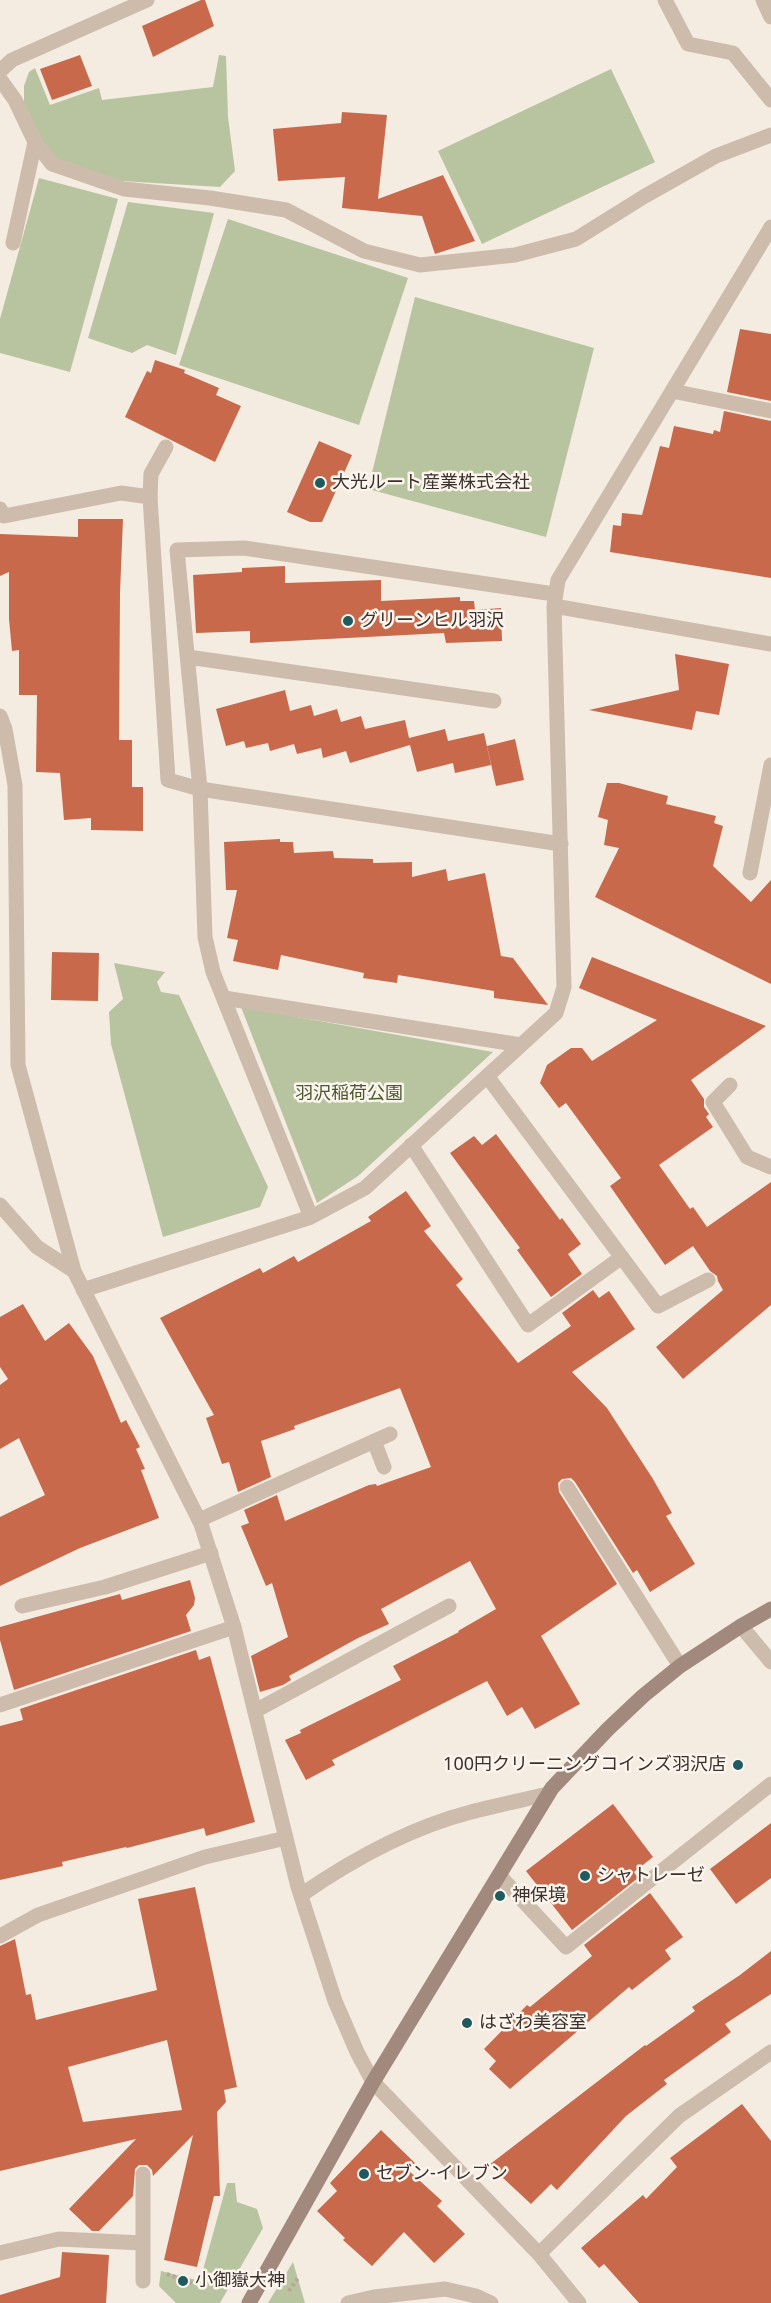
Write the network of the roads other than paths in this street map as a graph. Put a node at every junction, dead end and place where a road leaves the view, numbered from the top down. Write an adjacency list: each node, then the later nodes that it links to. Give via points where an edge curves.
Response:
1 (147, 0): 5 (street, via 12,60)
2 (665, 0): 7 (street, via 688,44 733,53)
3 (764, 0): 4 (street)
4 (771, 17)
5 (0, 71)
6 (0, 79): 9 (street, via 15,100)
7 (771, 100)
8 (771, 135): 9 (street, via 716,156 576,239 515,255 420,265 364,251 286,210 124,189 52,164)
9 (34, 142): 11 (street)
10 (771, 226): 12 (street)
11 (13, 243)
12 (672, 391): 13 (street); 17 (street, via 558,580)
13 (771, 411)
14 (166, 447): 15 (street, via 151,474)
15 (150, 497): 16 (street, via 122,493 4,516); 23 (street, via 168,780)
16 (0, 509)
17 (554, 600): 18 (street); 19 (street, via 244,548 177,550); 24 (street)
18 (771, 644)
19 (188, 657): 20 (street); 23 (street)
20 (494, 701)
21 (2, 725): 35 (street, via 15,785 18,1065)
22 (771, 765): 25 (street)
23 (200, 789): 24 (street); 26 (street, via 205,937)
24 (561, 844): 27 (street, via 564,987 556,1013)
25 (750, 873)
26 (224, 998): 27 (street); 33 (street)
27 (521, 1045): 28 (street)
28 (487, 1076): 30 (street); 34 (street)
29 (730, 1085): 31 (street, via 713,1102 747,1157)
30 (411, 1145): 33 (street, via 365,1188); 34 (street, via 528,1325)
31 (771, 1167)
32 (0, 1205): 35 (street, via 37,1247)
33 (311, 1216): 37 (street)
34 (622, 1257): 36 (street, via 658,1306)
35 (74, 1271): 37 (street)
36 (708, 1280)
37 (83, 1290): 42 (street)
38 (390, 1434): 39 (street)
39 (374, 1441): 40 (street); 42 (street)
40 (384, 1467)
41 (567, 1487): 50 (street)
42 (199, 1520): 43 (street)
43 (210, 1552): 44 (street, via 105,1587); 48 (street)
44 (22, 1606)
45 (449, 1606): 52 (street)
46 (771, 1609): 47 (street)
47 (741, 1626): 49 (street); 50 (street)
48 (234, 1627): 51 (street); 52 (street)
49 (771, 1662)
50 (680, 1666): 54 (street, via 608,1729)
51 (0, 1705)
52 (255, 1711): 55 (street)
53 (771, 1784): 56 (street, via 566,1947)
54 (548, 1794): 56 (street); 57 (street, via 469,1812 394,1839 338,1869)
55 (286, 1838): 57 (street); 58 (street, via 205,1857 38,1915)
56 (499, 1875): 60 (street)
57 (301, 1895): 60 (street, via 335,2001)
58 (0, 1936)
59 (771, 2052): 64 (street, via 679,2116)
60 (373, 2082): 64 (street); 67 (street)
61 (144, 2174): 62 (street)
62 (143, 2243): 63 (street, via 59,2239); 65 (street)
63 (0, 2253)
64 (539, 2254): 69 (street)
65 (143, 2281)
66 (487, 2302): 68 (street, via 445,2289)
67 (249, 2303)
68 (348, 2303)
69 (579, 2303)

